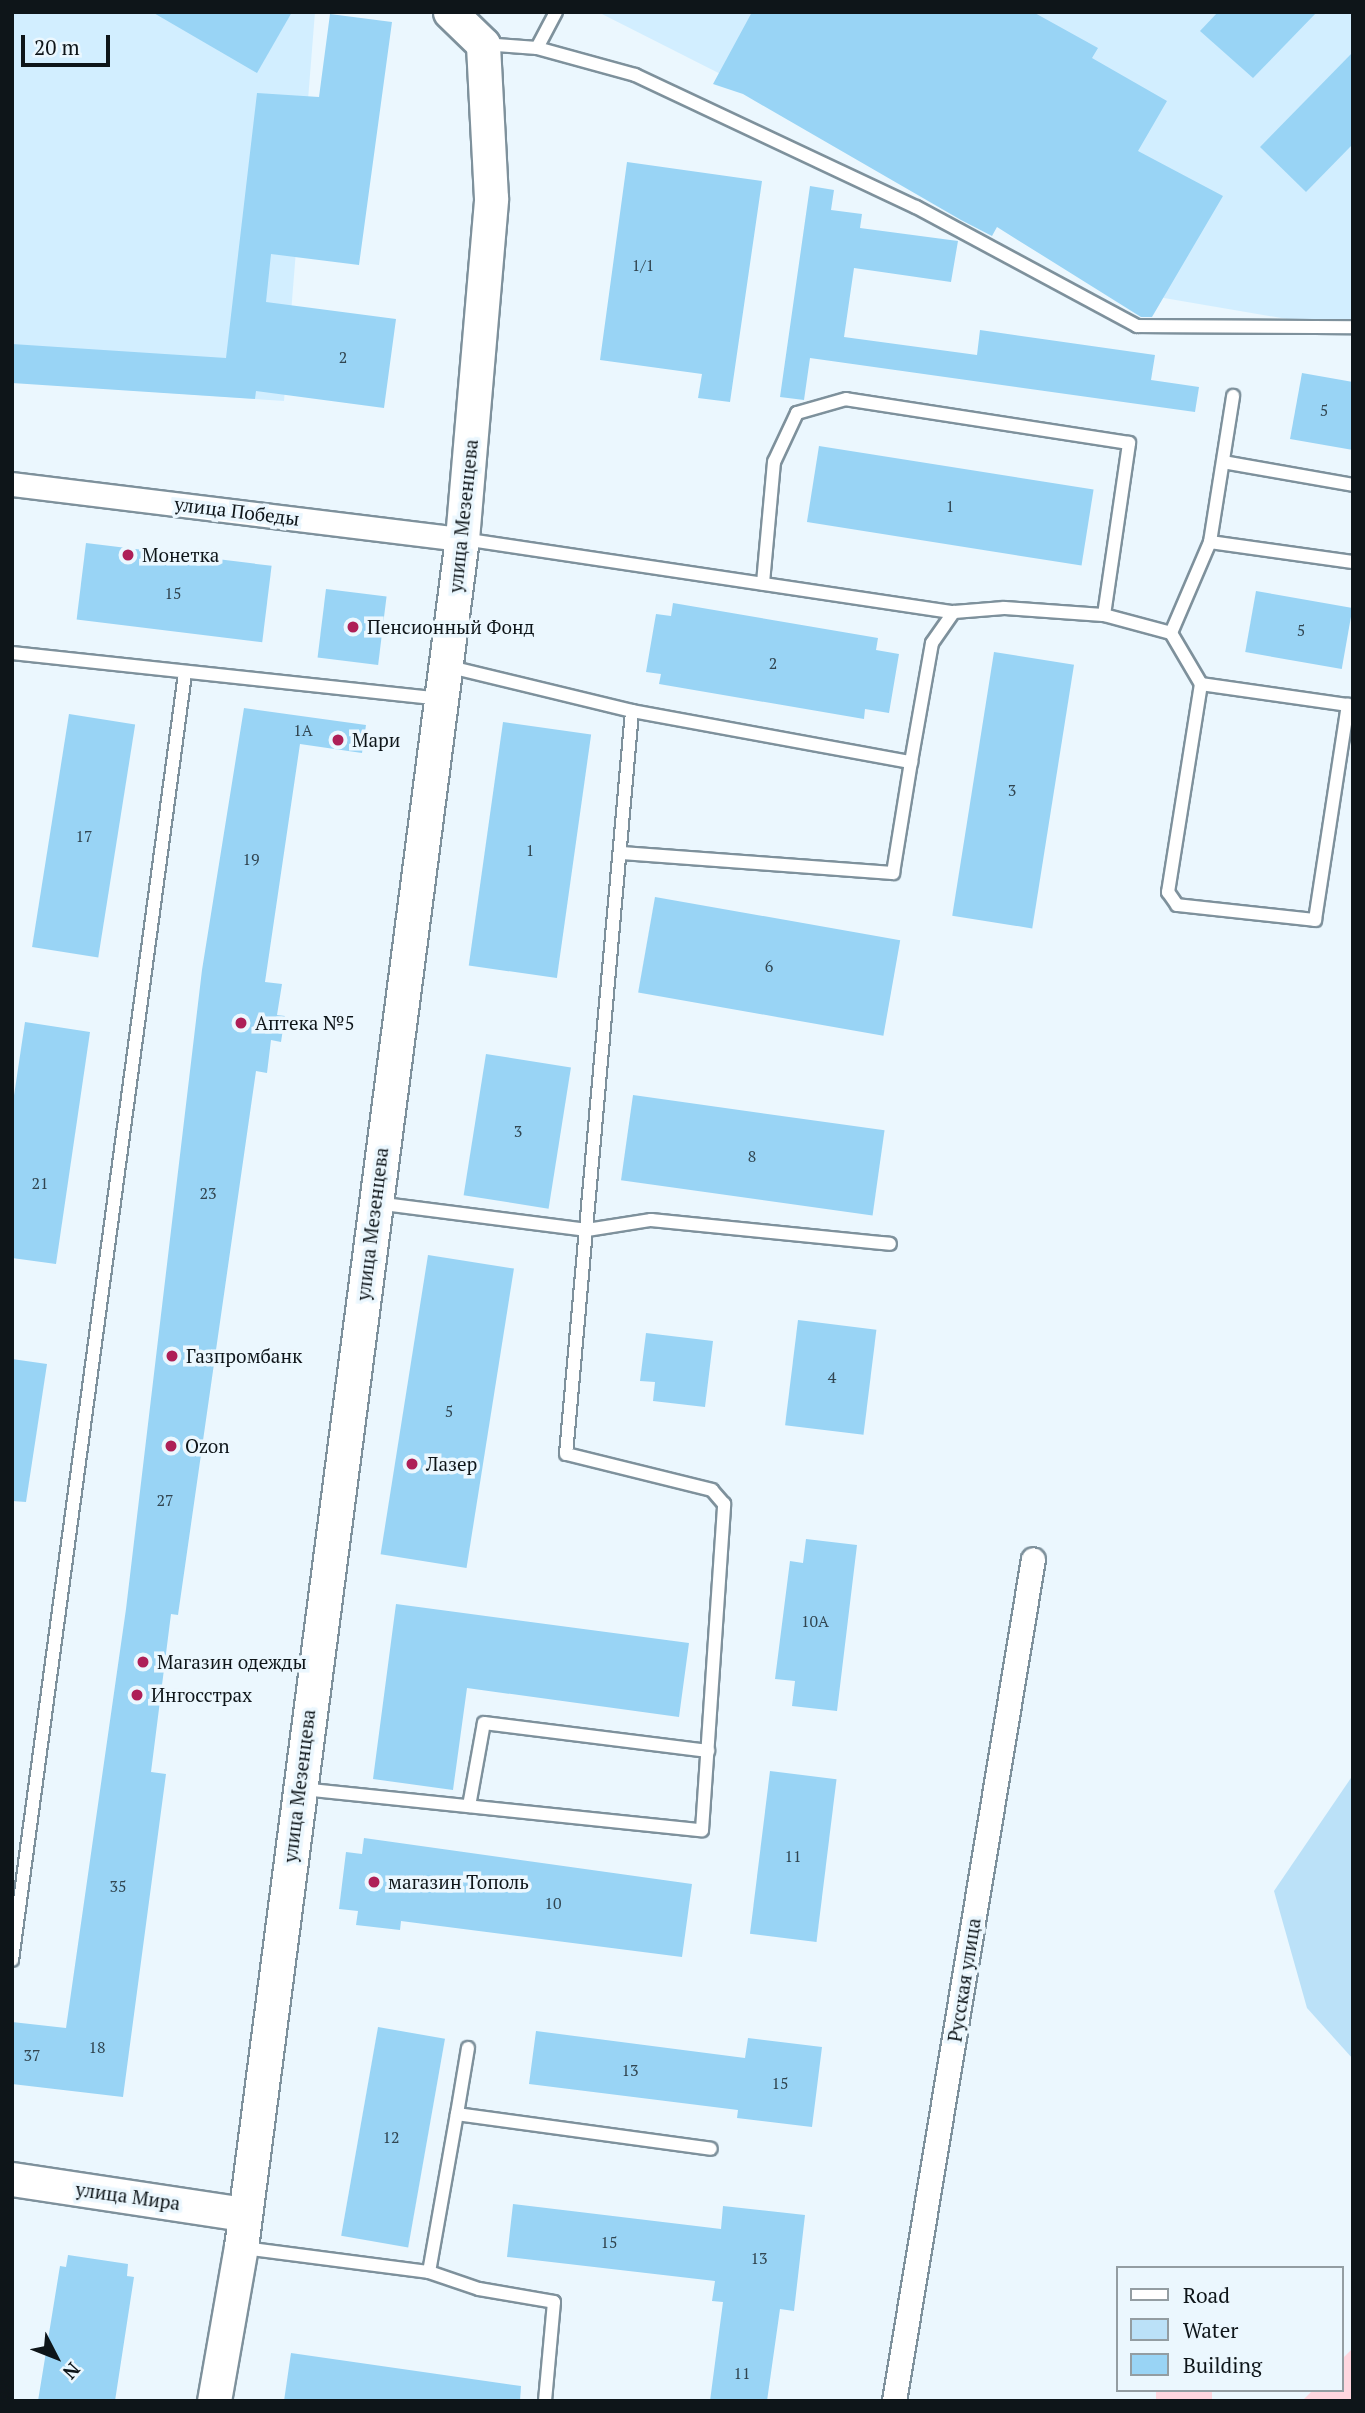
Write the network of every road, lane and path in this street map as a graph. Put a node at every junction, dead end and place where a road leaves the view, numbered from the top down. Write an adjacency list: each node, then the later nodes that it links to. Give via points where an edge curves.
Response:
1 (450, 12): 3 (main road)
2 (556, 12): 4 (lane)
3 (483, 44): 4 (lane); 10 (main road, улица Мезенцева, via 491,198)
4 (537, 48): 5 (lane, via 635,75 916,207 1137,326)
5 (1353, 327)
6 (1233, 396): 7 (lane)
7 (1223, 462): 9 (lane); 11 (lane)
8 (12, 484): 10 (street, улица Победы)
9 (1353, 485)
10 (462, 538): 13 (lane); 18 (main road, улица Мезенцева)
11 (1210, 542): 12 (lane); 16 (lane)
12 (1353, 562)
13 (763, 584): 14 (lane); 15 (lane, via 774,463 797,413 846,399 1129,443)
14 (954, 612): 15 (lane, via 1004,608); 23 (lane, via 933,643)
15 (1104, 615): 16 (lane)
16 (1171, 633): 20 (lane)
17 (12, 653): 19 (lane)
18 (446, 666): 21 (main road, улица Мезенцева); 22 (lane)
19 (185, 674): 21 (lane); 32 (lane)
20 (1201, 684): 20 (lane, via 1168,892 1177,905 1315,920 1348,705)
21 (440, 699): 25 (main road, улица Мезенцева)
22 (632, 711): 23 (lane); 24 (lane)
23 (911, 762): 24 (lane, via 893,873)
24 (621, 853): 26 (lane)
25 (375, 1203): 26 (lane); 30 (main road, улица Мезенцева)
26 (587, 1230): 27 (lane, via 651,1220); 29 (lane, via 566,1454 712,1490 724,1504)
27 (890, 1244)
28 (1033, 1559): 42 (street, Русская улица)
29 (708, 1751): 31 (lane, via 484,1723); 31 (lane, via 702,1830)
30 (299, 1788): 31 (lane); 37 (main road, улица Мезенцева)
31 (470, 1806)
32 (12, 1960)
33 (468, 2048): 34 (lane)
34 (457, 2114): 35 (lane); 39 (lane)
35 (711, 2149)
36 (12, 2179): 37 (main road, улица Мира)
37 (244, 2214): 38 (main road, улица Мезенцева)
38 (241, 2247): 39 (lane); 40 (main road, улица Мезенцева)
39 (429, 2272): 41 (lane, via 479,2289 554,2302)
40 (214, 2401)
41 (545, 2401)
42 (894, 2401)

